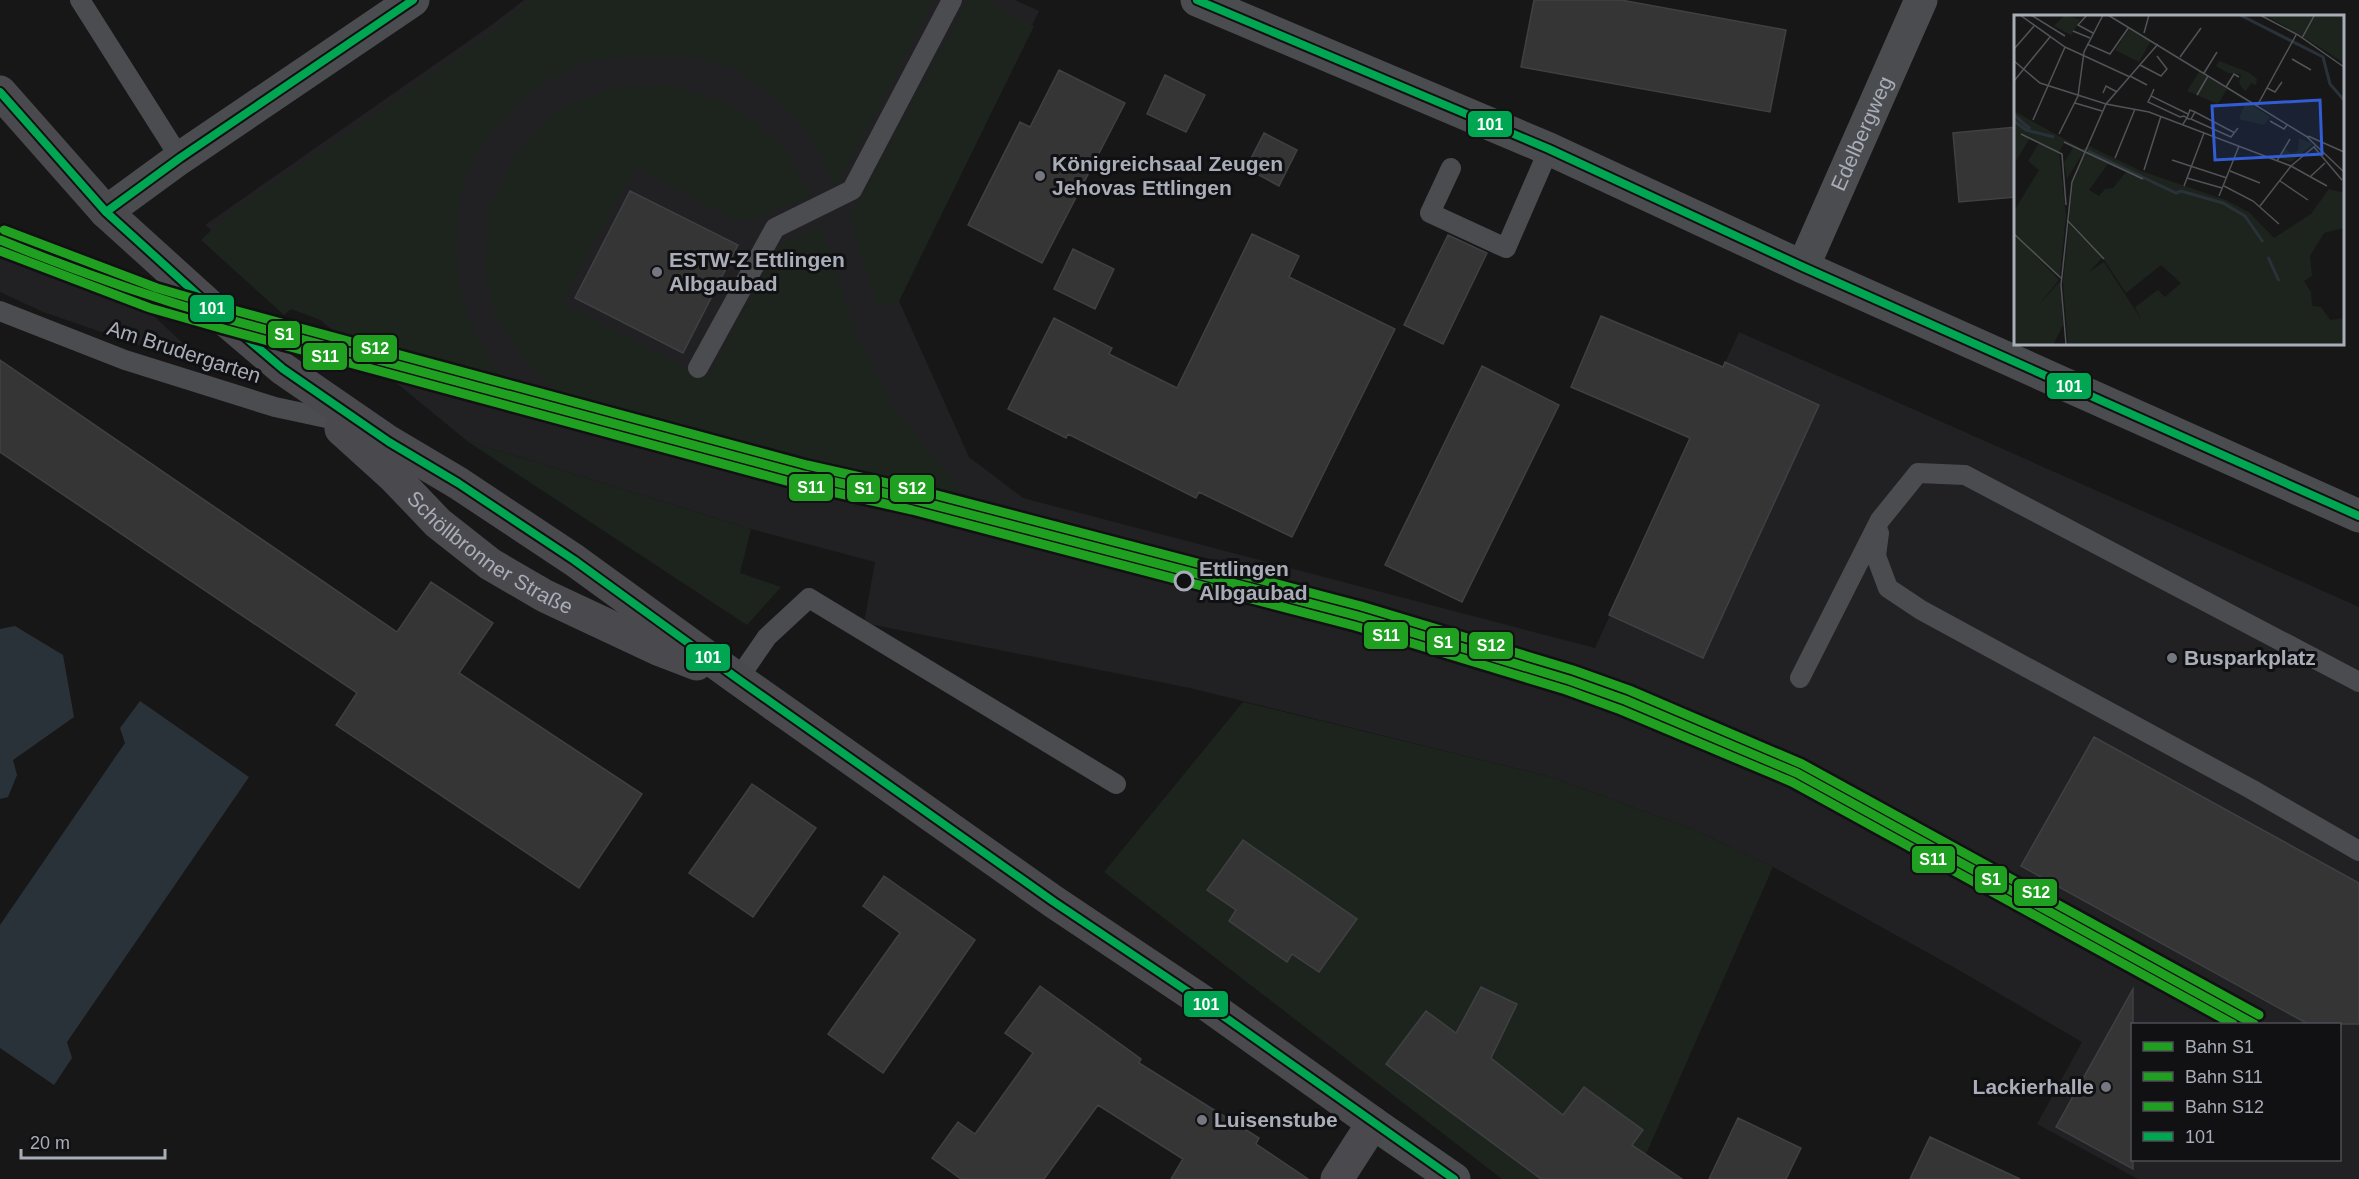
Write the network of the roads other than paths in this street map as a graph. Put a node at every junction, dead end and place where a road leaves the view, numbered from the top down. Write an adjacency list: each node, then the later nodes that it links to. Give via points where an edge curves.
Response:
1 (80, 0): 8 (lane)
2 (413, 0): 8 (street)
3 (952, 0): 13 (lane, via 852,190 774,228)
4 (1197, 0): 7 (street)
5 (1921, 0): 11 (street, Edelbergweg)
6 (0, 92): 10 (main road, Schöllbronner Straße)
7 (1549, 149): 9 (lane, via 1506,248 1430,213); 11 (street)
8 (180, 158): 10 (street)
9 (1451, 168)
10 (106, 212): 14 (main road, Schöllbronner Straße)
11 (1803, 267): 17 (street)
12 (0, 311): 15 (lane, Am Brudergarten, via 125,360 275,407)
13 (698, 368)
14 (283, 369): 15 (main road, Schöllbronner Straße); 16 (main road, Schöllbronner Straße)
15 (331, 419): 16 (lane, Am Brudergarten); 20 (main road, Schöllbronner Straße, via 438,523 490,564 545,596 658,649)
16 (389, 442): 20 (main road, Schöllbronner Straße, via 518,522)
17 (2359, 516)
18 (1880, 520): 19 (lane); 21 (lane, via 1918,473 1965,475); 23 (lane, via 1876,556 1888,588 1921,610)
19 (1800, 678)
20 (738, 679): 22 (lane, via 767,637 809,598); 24 (main road, Schöllbronner Straße)
21 (2359, 682)
22 (1116, 784)
23 (2359, 851)
24 (1373, 1123): 25 (main road); 26 (street, Schöllbronner Straße)
25 (1336, 1179)
26 (1454, 1179)

